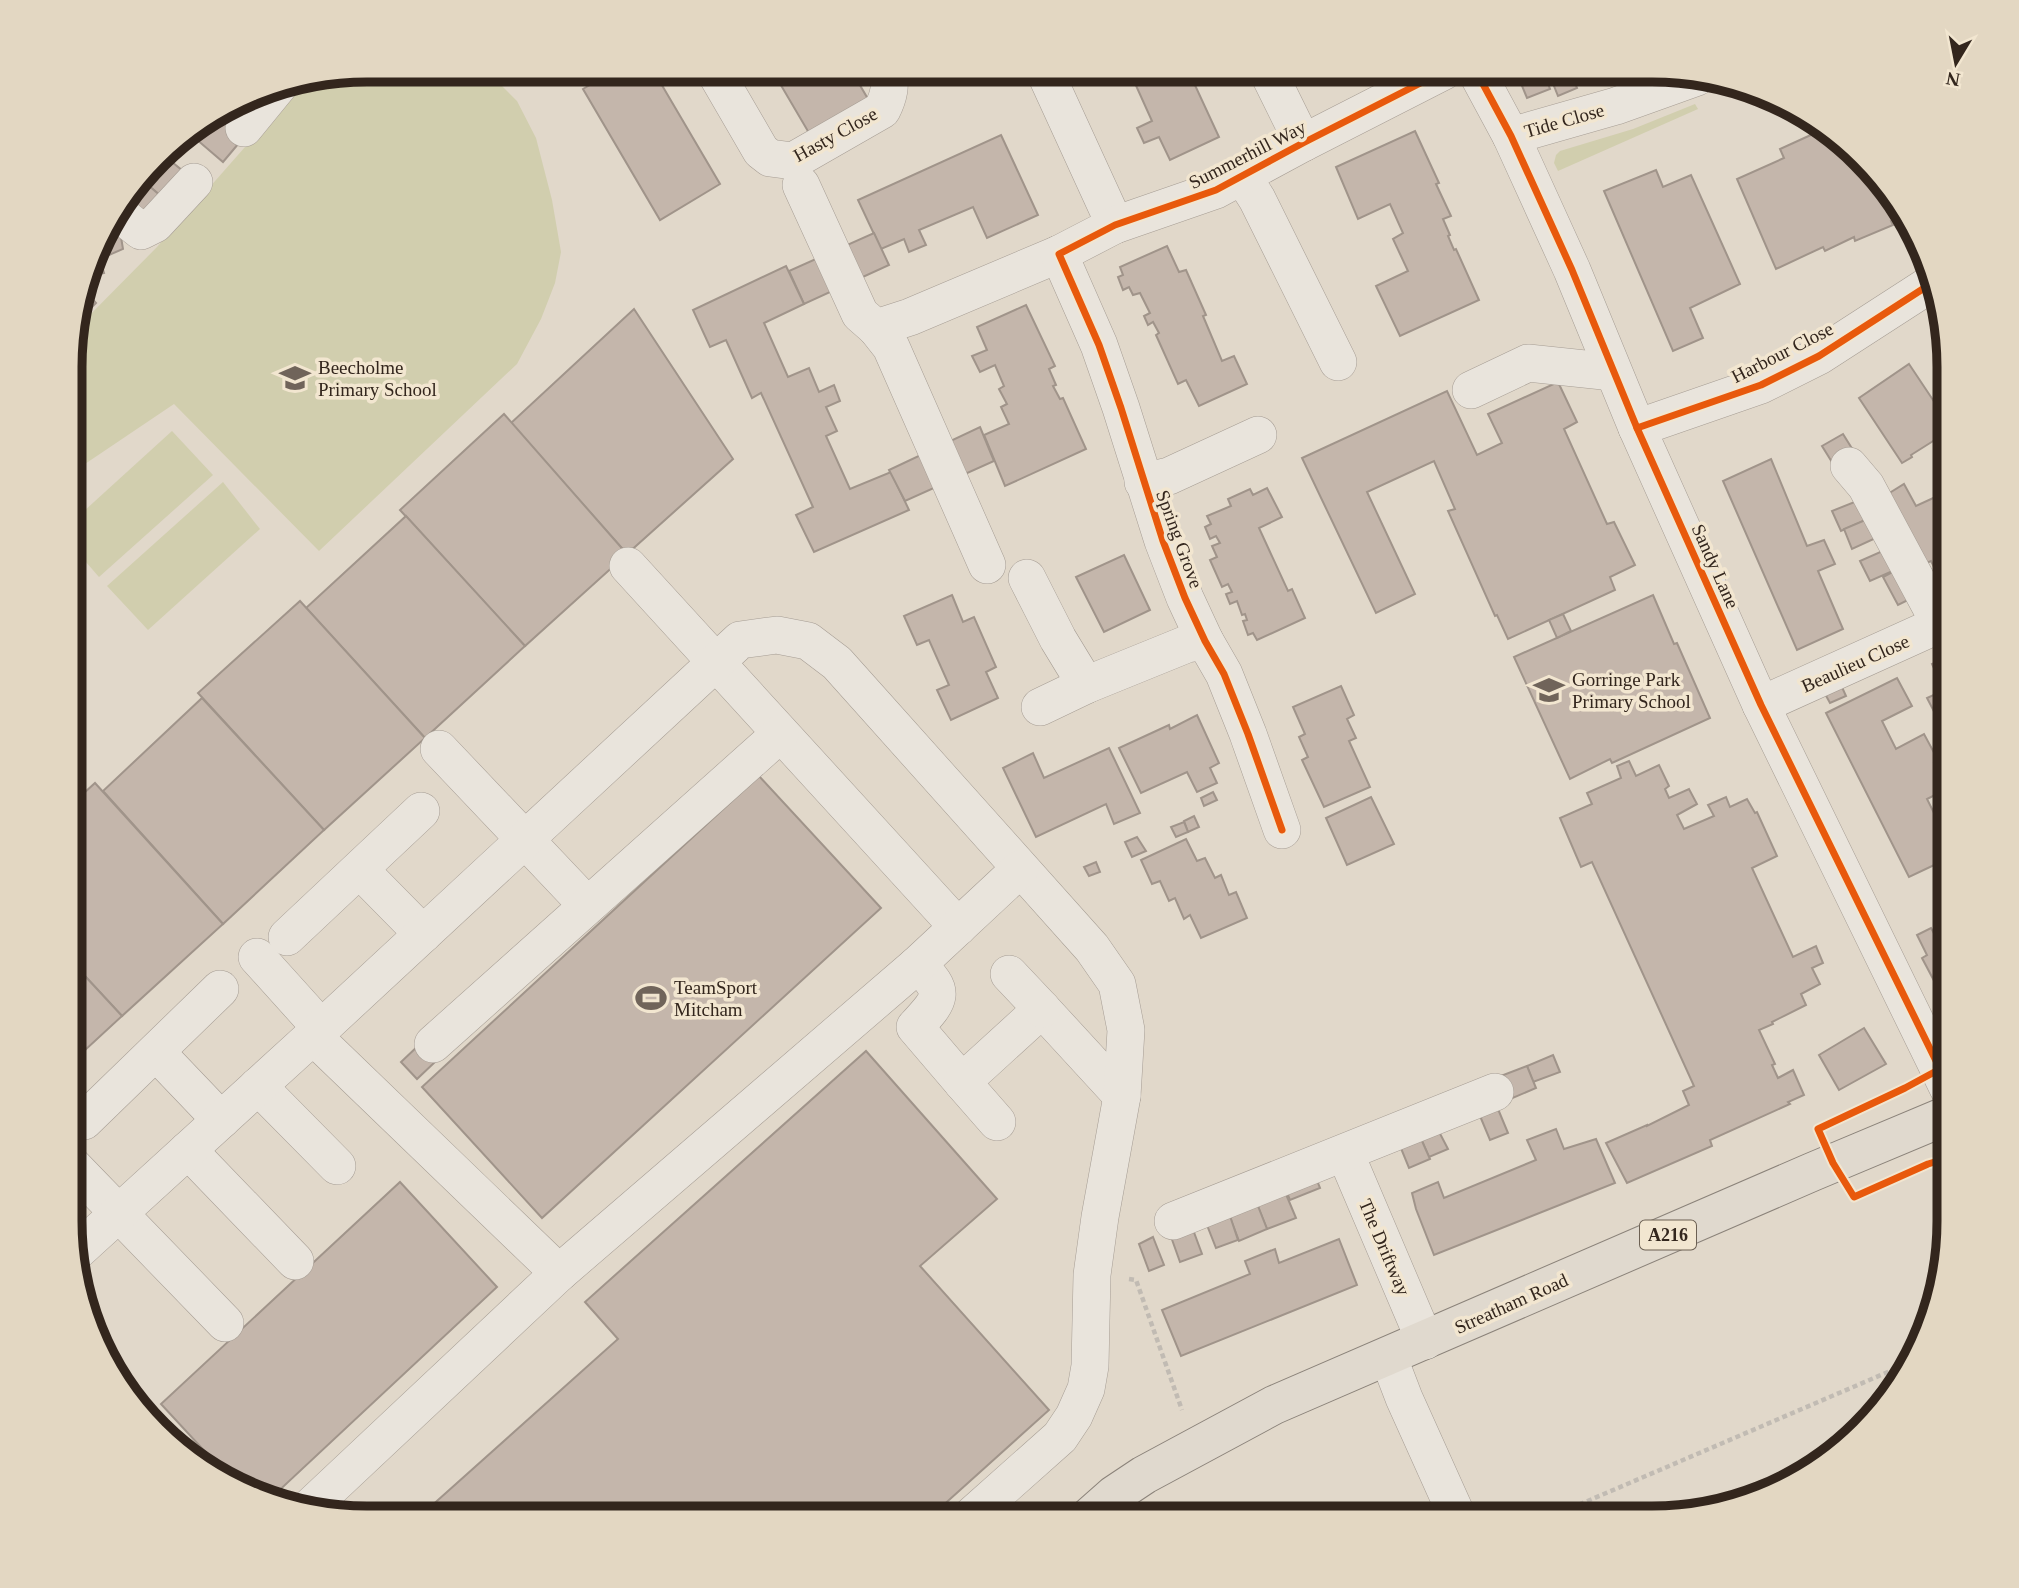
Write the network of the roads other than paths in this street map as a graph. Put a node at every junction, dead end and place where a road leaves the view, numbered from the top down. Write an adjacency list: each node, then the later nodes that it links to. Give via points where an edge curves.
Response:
1 (721, 82): 2 (street, Hasty Close, via 761,151 770,158 793,161 882,110)
2 (891, 82)
3 (1049, 82): 16 (street)
4 (1273, 82): 11 (street)
5 (1422, 82): 11 (street, Summerhill Way)
6 (1482, 82): 10 (street, Sandy Lane)
7 (1678, 84): 10 (street, Tide Close)
8 (267, 100): 9 (street)
9 (244, 128)
10 (1511, 136): 21 (street, Sandy Lane)
11 (1303, 143): 12 (street, Summerhill Way)
12 (1242, 177): 16 (street, Summerhill Way, via 1191,201); 20 (street)
13 (194, 182): 15 (street, via 155,225 141,232)
14 (801, 185): 19 (street, via 860,314)
15 (124, 218)
16 (1115, 225): 17 (street, Summerhill Way)
17 (1059, 254): 19 (street, Summerhill Way); 26 (street, Spring Grove, via 1099,345)
18 (1925, 287): 23 (street, Harbour Close, via 1819,356 1761,385)
19 (876, 328): 27 (street, via 891,346)
20 (1338, 362)
21 (1613, 372): 22 (street, via 1528,363); 23 (street, Sandy Lane)
22 (1471, 390)
23 (1637, 428): 35 (street, Sandy Lane)
24 (1258, 435): 26 (street, via 1169,476)
25 (1849, 466): 30 (street, via 1866,486)
26 (1143, 482): 32 (street, Spring Grove)
27 (987, 565)
28 (628, 566): 33 (street)
29 (1027, 578): 34 (street)
30 (1937, 610)
31 (1937, 628): 35 (street, Beaulieu Close)
32 (1205, 641): 34 (street, via 1186,644); 40 (street, Spring Grove, via 1234,698)
33 (715, 663): 37 (street); 41 (street); 42 (street, via 740,640 777,635 808,641 837,663)
34 (1086, 685): 36 (street)
35 (1761, 705): 56 (street, Sandy Lane)
36 (1040, 707)
37 (780, 734): 44 (street); 45 (street)
38 (439, 748): 41 (street)
39 (421, 811): 43 (street)
40 (1282, 830)
41 (525, 840): 44 (street); 46 (street)
42 (1020, 869): 45 (street); 60 (street, via 1092,948 1117,984 1126,1030)
43 (360, 870): 46 (street); 47 (street)
44 (587, 905): 54 (street)
45 (958, 927): 49 (street)
46 (423, 934): 53 (street)
47 (287, 937)
48 (257, 957): 53 (street)
49 (917, 965): 57 (street, via 937,984 937,991 933,1007 915,1027); 73 (street)
50 (1009, 974): 52 (street)
51 (220, 989): 55 (street)
52 (1042, 1009): 57 (street); 60 (street)
53 (317, 1032): 58 (street); 73 (street)
54 (433, 1044)
55 (156, 1052): 61 (street); 63 (street)
56 (1937, 1065)
57 (962, 1082): 64 (street)
58 (258, 1086): 61 (street); 67 (street)
59 (1495, 1092): 66 (street)
60 (1122, 1096): 78 (street, via 1092,1275 1086,1389 1060,1437)
61 (221, 1120): 65 (street)
62 (1937, 1120): 75 (main road, Streatham Road / A216)
63 (84, 1121)
64 (997, 1122)
65 (188, 1150): 69 (street); 72 (street)
66 (1345, 1153): 70 (street); 75 (street, The Driftway)
67 (337, 1166)
68 (82, 1175): 69 (street)
69 (120, 1213): 71 (street); 74 (street)
70 (1173, 1221)
71 (84, 1245)
72 (295, 1261)
73 (559, 1273): 77 (street)
74 (225, 1323)
75 (1425, 1341): 76 (main road, Streatham Road / A216)
76 (1388, 1356): 79 (main road, Streatham Road / A216, via 1274,1405 1126,1486); 80 (street)
77 (317, 1501)
78 (982, 1506)
79 (1102, 1506)
80 (1453, 1506)

